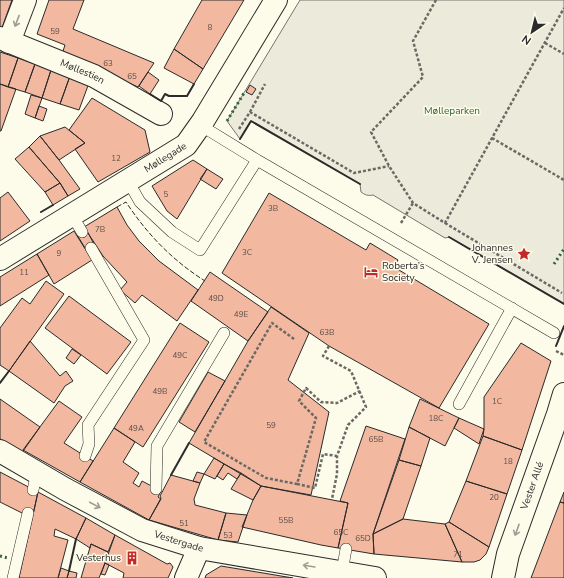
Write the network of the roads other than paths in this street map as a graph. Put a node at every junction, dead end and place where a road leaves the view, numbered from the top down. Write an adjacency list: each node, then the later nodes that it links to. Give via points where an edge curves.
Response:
1 (25, 0): 3 (street, one-way to 3)
2 (276, 0): 5 (street, Møllegade)
3 (5, 40): 4 (street, Møllestien, via 94,76)
4 (161, 114)
5 (200, 125): 6 (lane); 7 (street, Møllegade, via 186,145)
6 (257, 160): 7 (lane, via 200,250 172,232 140,202); 10 (lane)
7 (128, 181): 9 (street, Møllegade, via 77,223)
8 (91, 248): 16 (lane, via 144,340 88,425 89,444)
9 (0, 259)
10 (512, 308): 11 (lane); 14 (lane)
11 (554, 332)
12 (224, 333): 17 (lane, via 157,446)
13 (564, 394): 25 (street, Vester Allé, one-way to 25, via 508,554)
14 (459, 404)
15 (0, 451): 19 (street, Vestergade, one-way to 19, via 35,481 68,483 142,523)
16 (85, 456)
17 (156, 489)
18 (28, 513): 22 (lane)
19 (199, 548): 21 (street, Vestergade, one-way to 19); 23 (street)
20 (346, 549): 21 (lane)
21 (342, 572): 24 (street, Vestergade)
22 (13, 578)
23 (186, 578)
24 (372, 578)
25 (503, 578)

